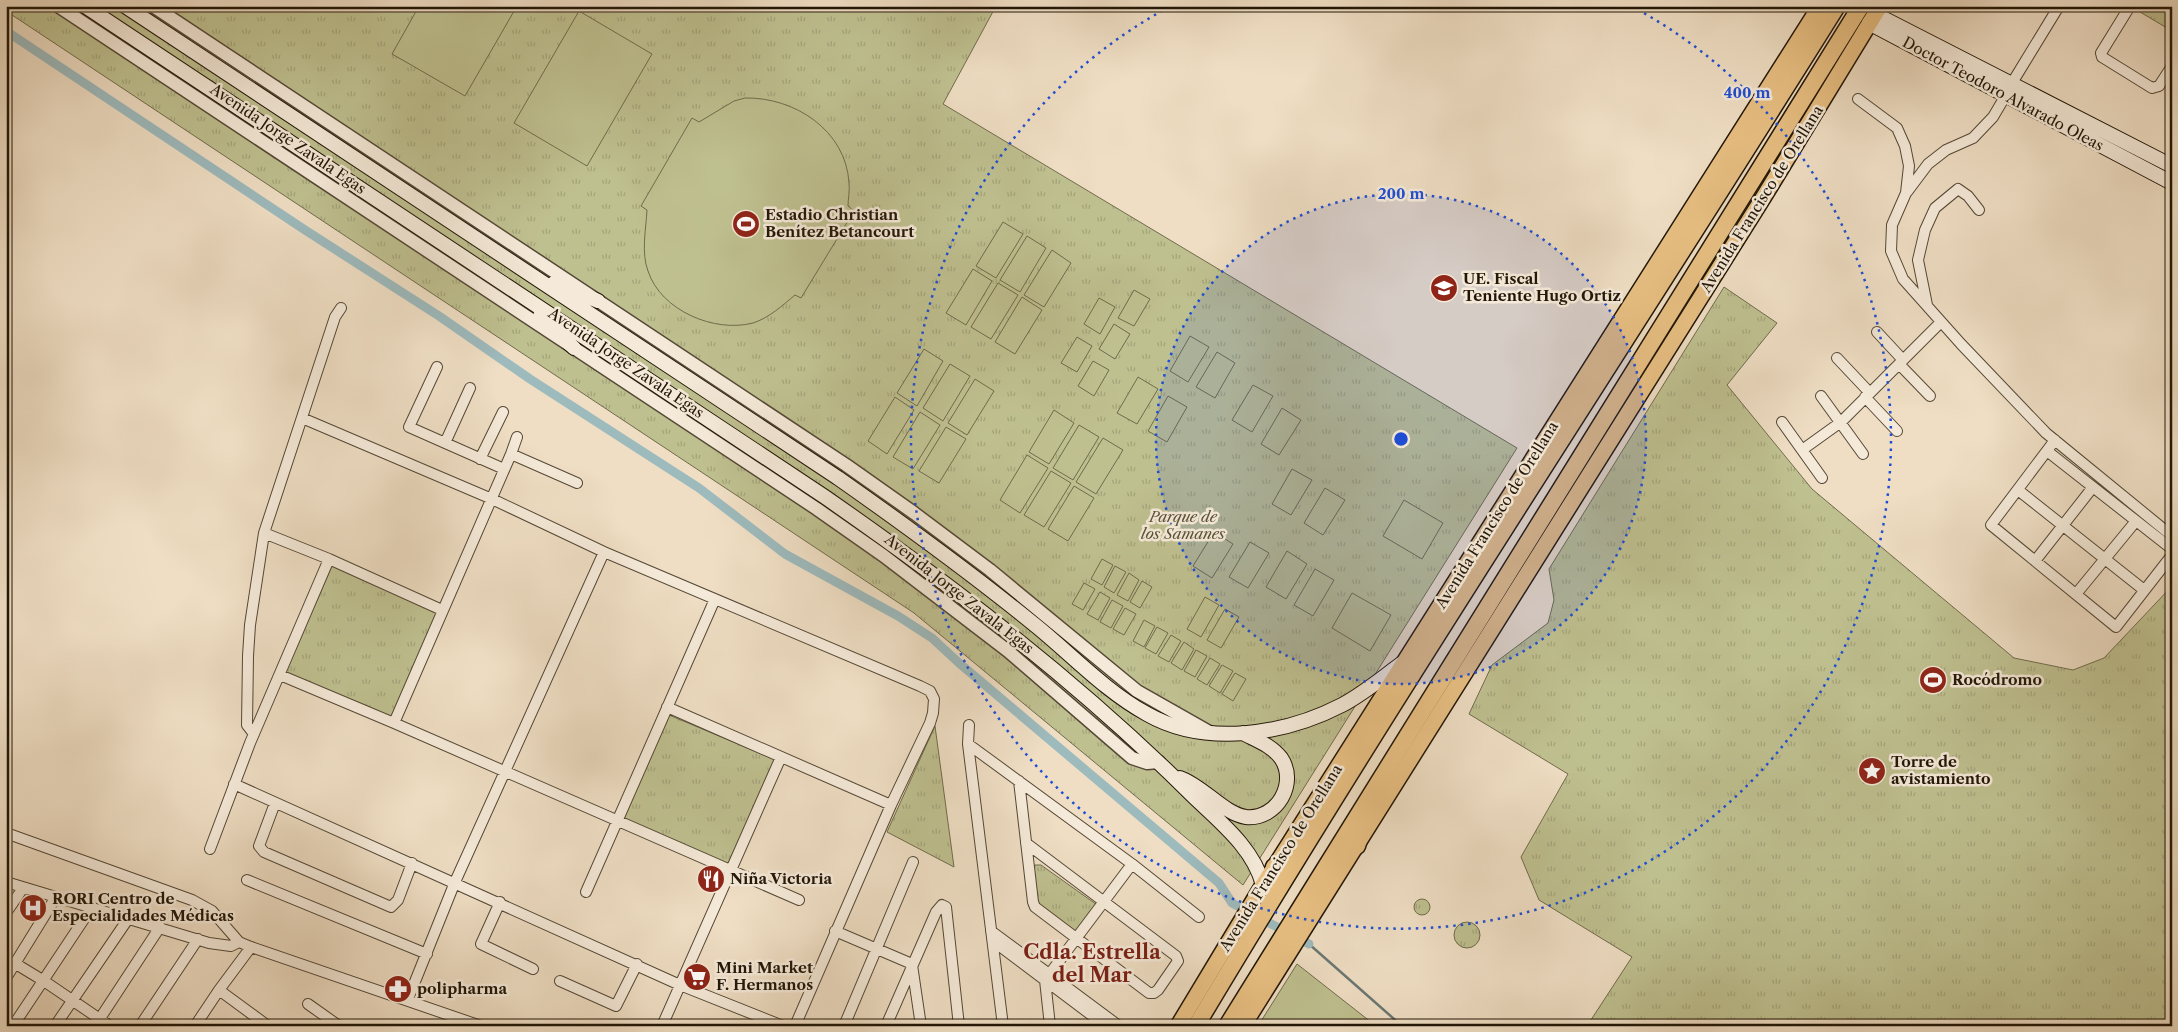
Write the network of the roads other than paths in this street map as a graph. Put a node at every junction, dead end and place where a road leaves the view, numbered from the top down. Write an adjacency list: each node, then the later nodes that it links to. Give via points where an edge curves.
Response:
1 (58, 6): 25 (street, Avenida Jorge Zavala Egas)
2 (106, 6): 7 (main road, via 97,12)
3 (153, 6): 20 (street)
4 (2059, 6): 12 (street)
5 (2130, 6): 11 (street, via 2102,57 2152,88 2159,86)
6 (1831, 7): 9 (main road, Doctor Teodoro Alvarado Oleas); 66 (main road, Avenida Francisco de Orellana); 87 (highway, Avenida Francisco de Orellana)
7 (87, 8): 10 (main road, Avenida Jorge Zavala Egas)
8 (131, 10): 10 (main road, via 121,14 117,22); 18 (main road, Avenida Jorge Zavala Egas)
9 (1867, 12): 12 (main road, Doctor Teodoro Alvarado Oleas); 81 (highway, Avenida Francisco de Orellana); 88 (main road, Avenida Francisco de Orellana, via 1763,198)
10 (123, 32): 19 (main road, Avenida Jorge Zavala Egas)
11 (2172, 66)
12 (2009, 89): 14 (main road, Doctor Teodoro Alvarado Oleas); 15 (main road, Doctor Teodoro Alvarado Oleas); 16 (street, via 1993,117 1973,138 1946,150 1928,164)
13 (1858, 99): 16 (street, via 1897,128 1906,146 1909,166)
14 (2172, 166)
15 (2172, 183)
16 (1906, 193): 21 (street, via 1892,225 1891,251 1903,278)
17 (1979, 210): 21 (street, via 1958,189 1936,208 1925,230 1918,260)
18 (525, 271): 20 (main road); 73 (main road, Avenida Jorge Zavala Egas, via 905,526 1004,600 1134,706 1166,724)
19 (512, 290): 25 (main road); 76 (main road, Avenida Jorge Zavala Egas, via 892,544 1018,640)
20 (598, 301): 73 (street, via 906,508 1037,607 1137,691)
21 (1927, 306): 23 (street)
22 (341, 308): 34 (street, via 335,317)
23 (1941, 322): 27 (street); 39 (street)
24 (1877, 332): 27 (street)
25 (574, 348): 76 (street, Avenida Jorge Zavala Egas, via 884,556 1008,651 1132,758 1142,763)
26 (1837, 358): 30 (street)
27 (1901, 362): 30 (street); 32 (street)
28 (437, 367): 40 (street, via 408,427)
29 (470, 388): 40 (street)
30 (1867, 395): 36 (street); 37 (street)
31 (1821, 396): 36 (street)
32 (1930, 396)
33 (503, 412): 45 (street)
34 (302, 418): 51 (street); 54 (street)
35 (1782, 422): 41 (street)
36 (1841, 422): 41 (street); 44 (street)
37 (1896, 431)
38 (517, 437): 43 (street)
39 (2055, 440): 42 (street); 55 (street)
40 (445, 443): 45 (street)
41 (1802, 450): 47 (street)
42 (2047, 451): 49 (street); 50 (street)
43 (511, 454): 46 (street); 48 (street)
44 (1863, 454)
45 (480, 458): 46 (street)
46 (504, 469): 51 (street)
47 (1822, 478)
48 (577, 482)
49 (2093, 487): 52 (street); 53 (street)
50 (2018, 490): 53 (street); 61 (street, via 1991,525)
51 (492, 498): 57 (street); 65 (street)
52 (2136, 521): 56 (street); 60 (street)
53 (2063, 526): 60 (street); 61 (street)
54 (264, 533): 59 (street); 72 (street, via 248,656 247,724)
55 (2172, 536)
56 (2172, 549)
57 (604, 552): 64 (street); 77 (street)
58 (2172, 555): 62 (street)
59 (329, 559): 65 (street); 67 (street)
60 (2105, 559): 62 (street); 63 (street)
61 (2036, 561): 63 (street)
62 (2144, 590): 63 (street, via 2116,627)
63 (2076, 594)
64 (714, 599): 68 (street); 83 (street, via 930,691 934,699 933,713)
65 (442, 610): 69 (street)
66 (1404, 662): 71 (main road, Avenida Jorge Zavala Egas, via 1374,685 1316,717); 93 (main road, Avenida Francisco de Orellana)
67 (280, 675): 69 (street); 72 (street)
68 (667, 707): 75 (street); 84 (street)
69 (394, 723): 77 (street)
70 (970, 725): 74 (street)
71 (1243, 733): 73 (main road, Avenida Jorge Zavala Egas); 78 (main road, via 1276,752 1286,770 1288,785 1284,795 1270,810 1255,816 1238,815 1192,783)
72 (254, 734): 80 (street)
73 (1213, 735)
74 (968, 744): 79 (street); 113 (street)
75 (781, 757): 83 (street); 94 (street)
76 (1159, 762): 78 (main road, Avenida Jorge Zavala Egas)
77 (506, 771): 84 (street); 97 (street)
78 (1172, 776): 100 (main road, Avenida Jorge Zavala Egas, via 1250,855 1257,866)
79 (1018, 781): 86 (street); 92 (street)
80 (234, 784): 82 (street); 89 (street)
81 (1373, 792): 88 (highway); 109 (highway, Avenida Francisco de Orellana)
82 (275, 803): 91 (street); 91 (street, via 259,846 264,852 391,907 398,900)
83 (891, 805): 112 (street)
84 (618, 820): 94 (street); 99 (street)
85 (6, 834): 116 (street, via 192,900 212,911)
86 (1026, 843): 104 (street); 115 (street, via 1034,904)
87 (1304, 846): 93 (highway); 100 (highway, Avenida Francisco de Orellana)
88 (1357, 846): 109 (main road, Avenida Francisco de Orellana)
89 (210, 849)
90 (913, 862): 118 (street)
91 (412, 863): 97 (street)
92 (1132, 864): 104 (street); 107 (street)
93 (1274, 867): 100 (main road, Avenida Francisco de Orellana)
94 (731, 870): 102 (street); 129 (street)
95 (248, 880): 120 (street)
96 (6, 882): 98 (street)
97 (456, 882): 103 (street); 120 (street)
98 (23, 888): 101 (street); 106 (street)
99 (586, 892)
100 (1263, 895): 111 (highway, Avenida Francisco de Orellana)
101 (56, 897): 105 (street); 121 (street)
102 (799, 900)
103 (500, 902): 122 (street); 124 (street, via 481,944)
104 (1105, 902): 115 (street); 115 (street, via 1178,958 1176,966 1158,990 1150,993)
105 (92, 907): 108 (street); 128 (street)
106 (6, 913)
107 (1199, 917)
108 (128, 919): 110 (street); 132 (street)
109 (1298, 925): 119 (highway, Avenida Francisco de Orellana)
110 (160, 927): 114 (street); 134 (street)
111 (1244, 930): 154 (main road, Avenida Francisco de Orellana); 155 (highway, Avenida Francisco de Orellana)
112 (835, 931): 118 (street); 145 (street)
113 (992, 936): 125 (street); 150 (street)
114 (198, 939): 116 (street, via 231,946); 138 (street)
115 (1077, 939): 125 (street)
116 (240, 942): 117 (street)
117 (251, 947): 130 (street); 131 (street)
118 (876, 949): 123 (street); 146 (street)
119 (1281, 953): 156 (highway, Avenida Francisco de Orellana); 157 (main road, Avenida Francisco de Orellana)
120 (427, 954): 131 (street)
121 (16, 964): 126 (street); 128 (street)
122 (637, 964): 127 (street, via 616,1006); 129 (street)
123 (912, 964): 147 (street); 148 (street); 149 (street, via 938,909 944,905)
124 (533, 969)
125 (1047, 977): 151 (street); 152 (street); 153 (street)
126 (6, 978)
127 (560, 980)
128 (44, 981): 132 (street); 135 (street)
129 (680, 985): 143 (street); 144 (street)
130 (219, 990): 139 (street); 140 (street)
131 (408, 999): 142 (street)
132 (73, 1000): 134 (street); 136 (street)
133 (308, 1004): 141 (street)
134 (98, 1022): 137 (street)
135 (13, 1026)
136 (55, 1026)
137 (110, 1026)
138 (140, 1026)
139 (195, 1026)
140 (268, 1026)
141 (339, 1026)
142 (481, 1026)
143 (662, 1026)
144 (783, 1026)
145 (795, 1026)
146 (844, 1026)
147 (886, 1026)
148 (921, 1026)
149 (959, 1026)
150 (1003, 1026)
151 (1050, 1026)
152 (1106, 1026)
153 (1119, 1026)
154 (1178, 1026)
155 (1196, 1026)
156 (1227, 1026)
157 (1243, 1026)

